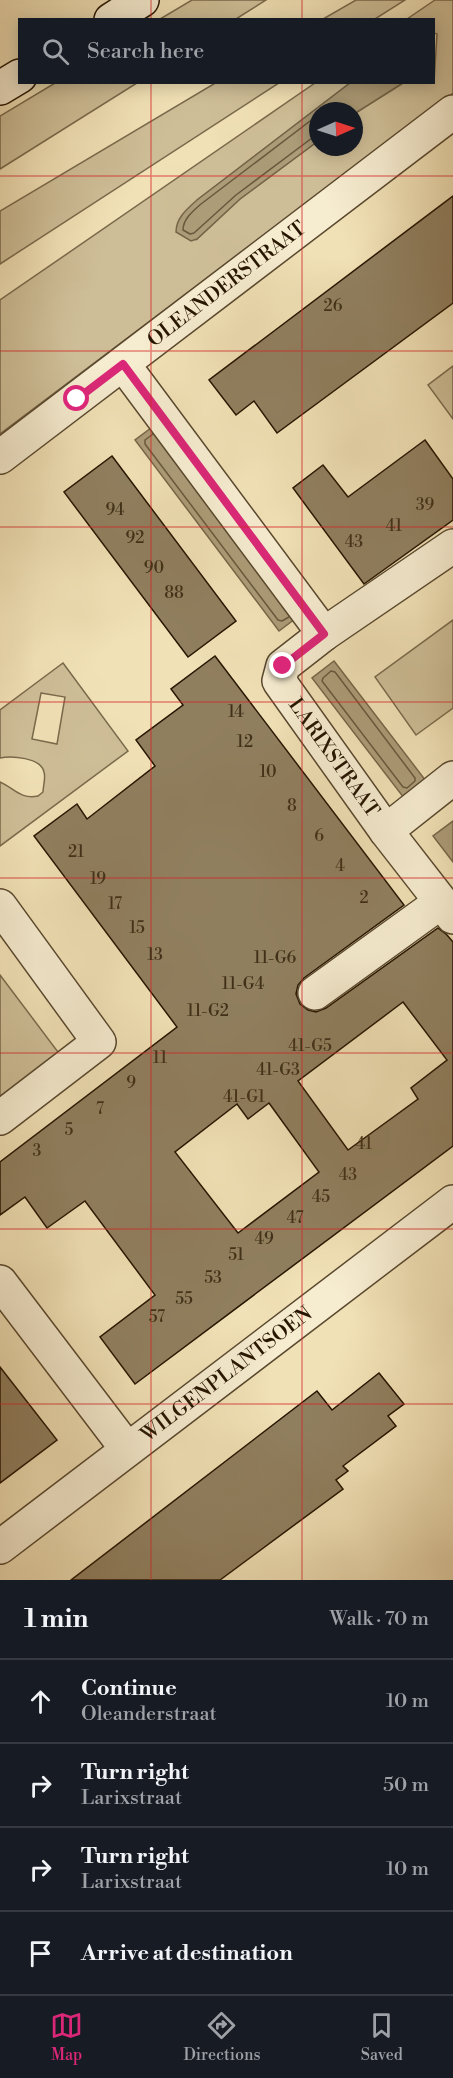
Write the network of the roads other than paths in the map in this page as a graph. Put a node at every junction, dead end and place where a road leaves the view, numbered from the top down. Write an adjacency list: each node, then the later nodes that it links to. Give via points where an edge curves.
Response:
1 (142, 0): 2 (street)
2 (114, 18)
3 (18, 77): 4 (street)
4 (0, 88)
5 (453, 112): 6 (street, OLEANDERSTRAAT)
6 (123, 364): 7 (street, OLEANDERSTRAAT); 9 (street)
7 (0, 457)
8 (453, 546): 9 (street, LARIXSTRAAT)
9 (324, 634): 11 (street, LARIXSTRAAT, via 283,666 279,681)
10 (453, 778): 11 (street, LARIXSTRAAT)
11 (386, 831): 13 (street, LARIXSTRAAT)
12 (0, 906): 15 (street, via 99,1042)
13 (447, 909): 14 (street)
14 (315, 993)
15 (0, 1118)
16 (453, 1202): 18 (street, WILGENPLANTSOEN)
17 (0, 1282): 18 (street)
18 (128, 1449): 19 (street, WILGENPLANTSOEN)
19 (0, 1546)

